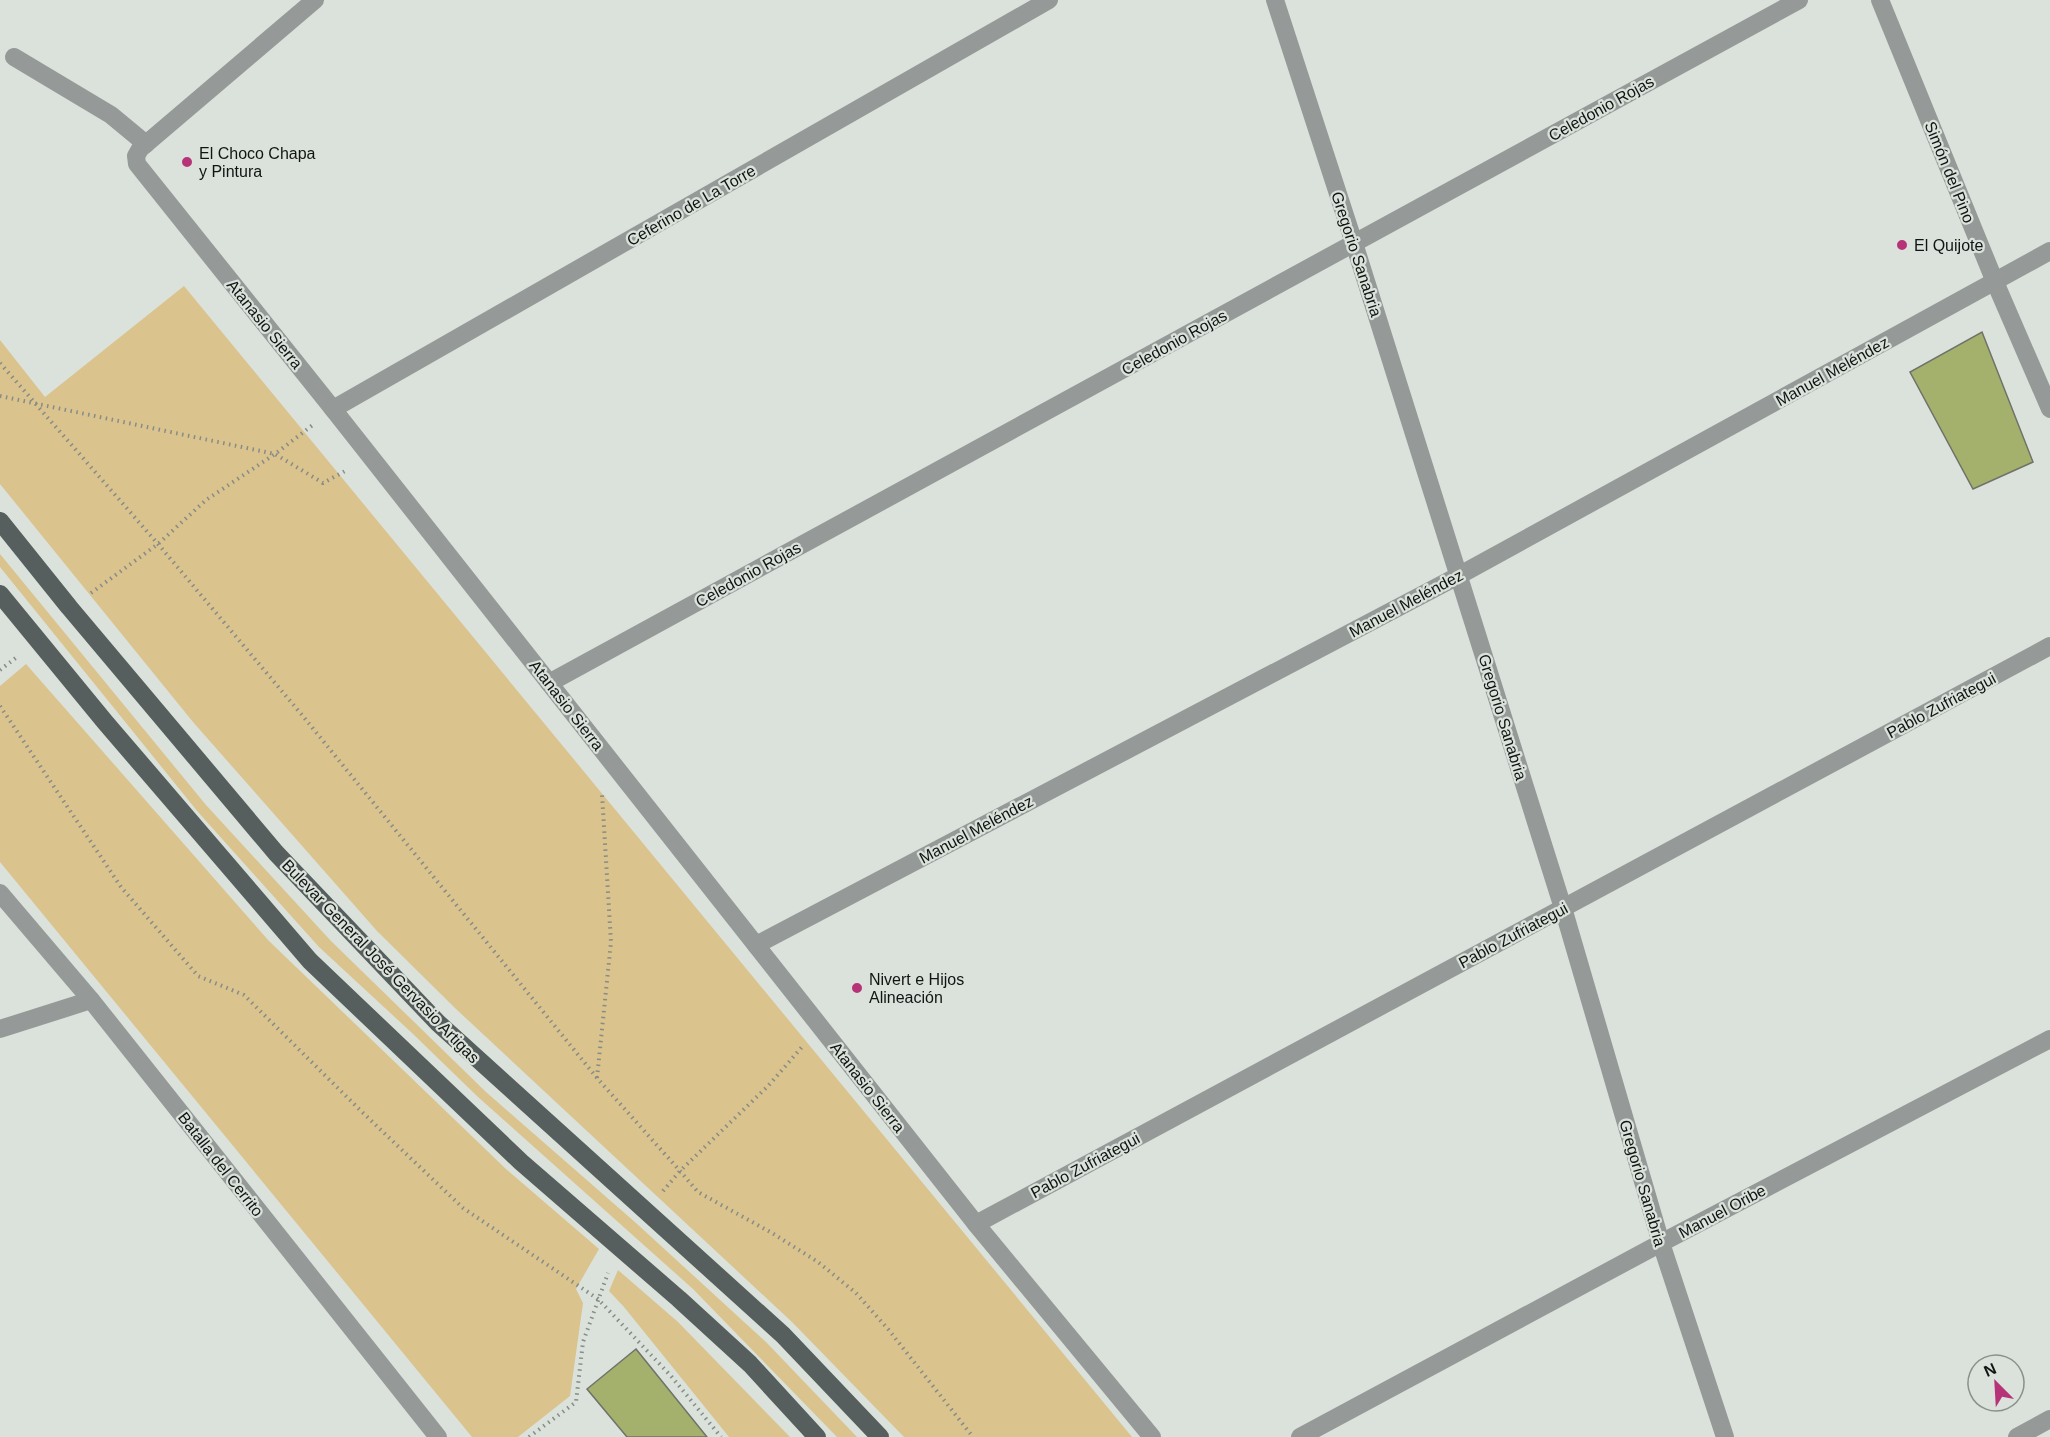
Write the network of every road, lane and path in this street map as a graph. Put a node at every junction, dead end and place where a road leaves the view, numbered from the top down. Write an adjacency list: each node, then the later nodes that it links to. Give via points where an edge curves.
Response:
1 (315, 0): 7 (street)
2 (1275, 0): 8 (street, Gregorio Sanabria)
3 (1799, 0): 8 (street, Celedonio Rojas)
4 (1880, 0): 10 (street, Simón del Pino)
5 (1038, 3): 14 (street, Ceferino de La Torre)
6 (14, 57): 7 (street, via 111,115)
7 (146, 144): 14 (street, Atanasio Sierra, via 137,152 139,167)
8 (1354, 243): 20 (street, Gregorio Sanabria); 26 (street, Celedonio Rojas)
9 (2050, 251): 10 (street, Manuel Meléndez)
10 (1995, 282): 15 (street, Simón del Pino); 20 (street, Manuel Meléndez)
11 (0, 363): 13 (path)
12 (0, 396): 13 (path)
13 (35, 402): 16 (path); 19 (path)
14 (333, 409): 16 (path); 17 (street, Atanasio Sierra)
15 (2050, 409)
16 (275, 454): 17 (path, via 323,483); 19 (path, via 206,500)
17 (371, 456): 26 (street, Atanasio Sierra)
18 (0, 521): 22 (main road, Bulevar General José Gervasio Artigas)
19 (158, 544): 22 (path); 35 (path)
20 (1458, 576): 30 (street, Gregorio Sanabria); 31 (street, Manuel Meléndez)
21 (0, 594): 23 (main road)
22 (69, 607): 42 (main road, Bulevar General José Gervasio Artigas, via 276,853 438,1023 783,1335)
23 (35, 638): 25 (path); 41 (main road, via 310,961 521,1162 750,1364)
24 (2050, 646): 30 (street, Pablo Zufriategui)
25 (0, 670)
26 (549, 683): 31 (street, Atanasio Sierra)
27 (0, 706): 40 (path, via 121,887 198,976 244,995 463,1208 598,1299 671,1376)
28 (602, 792): 35 (path, via 611,942)
29 (0, 893): 32 (street, Batalla del Cerrito)
30 (1563, 908): 36 (street, Pablo Zufriategui); 37 (street, Gregorio Sanabria)
31 (756, 945): 36 (street, Atanasio Sierra)
32 (91, 1000): 33 (street); 39 (street, Batalla del Cerrito)
33 (0, 1029)
34 (2050, 1039): 37 (street, Manuel Oribe)
35 (597, 1078): 43 (path, via 698,1192 818,1262 856,1293)
36 (976, 1224): 44 (street, Atanasio Sierra)
37 (1660, 1243): 45 (street, Manuel Oribe); 46 (street, Gregorio Sanabria)
38 (2050, 1419): 47 (street)
39 (438, 1437)
40 (721, 1437)
41 (817, 1437)
42 (880, 1437)
43 (973, 1437)
44 (1152, 1437)
45 (1300, 1437)
46 (1725, 1437)
47 (2017, 1437)

